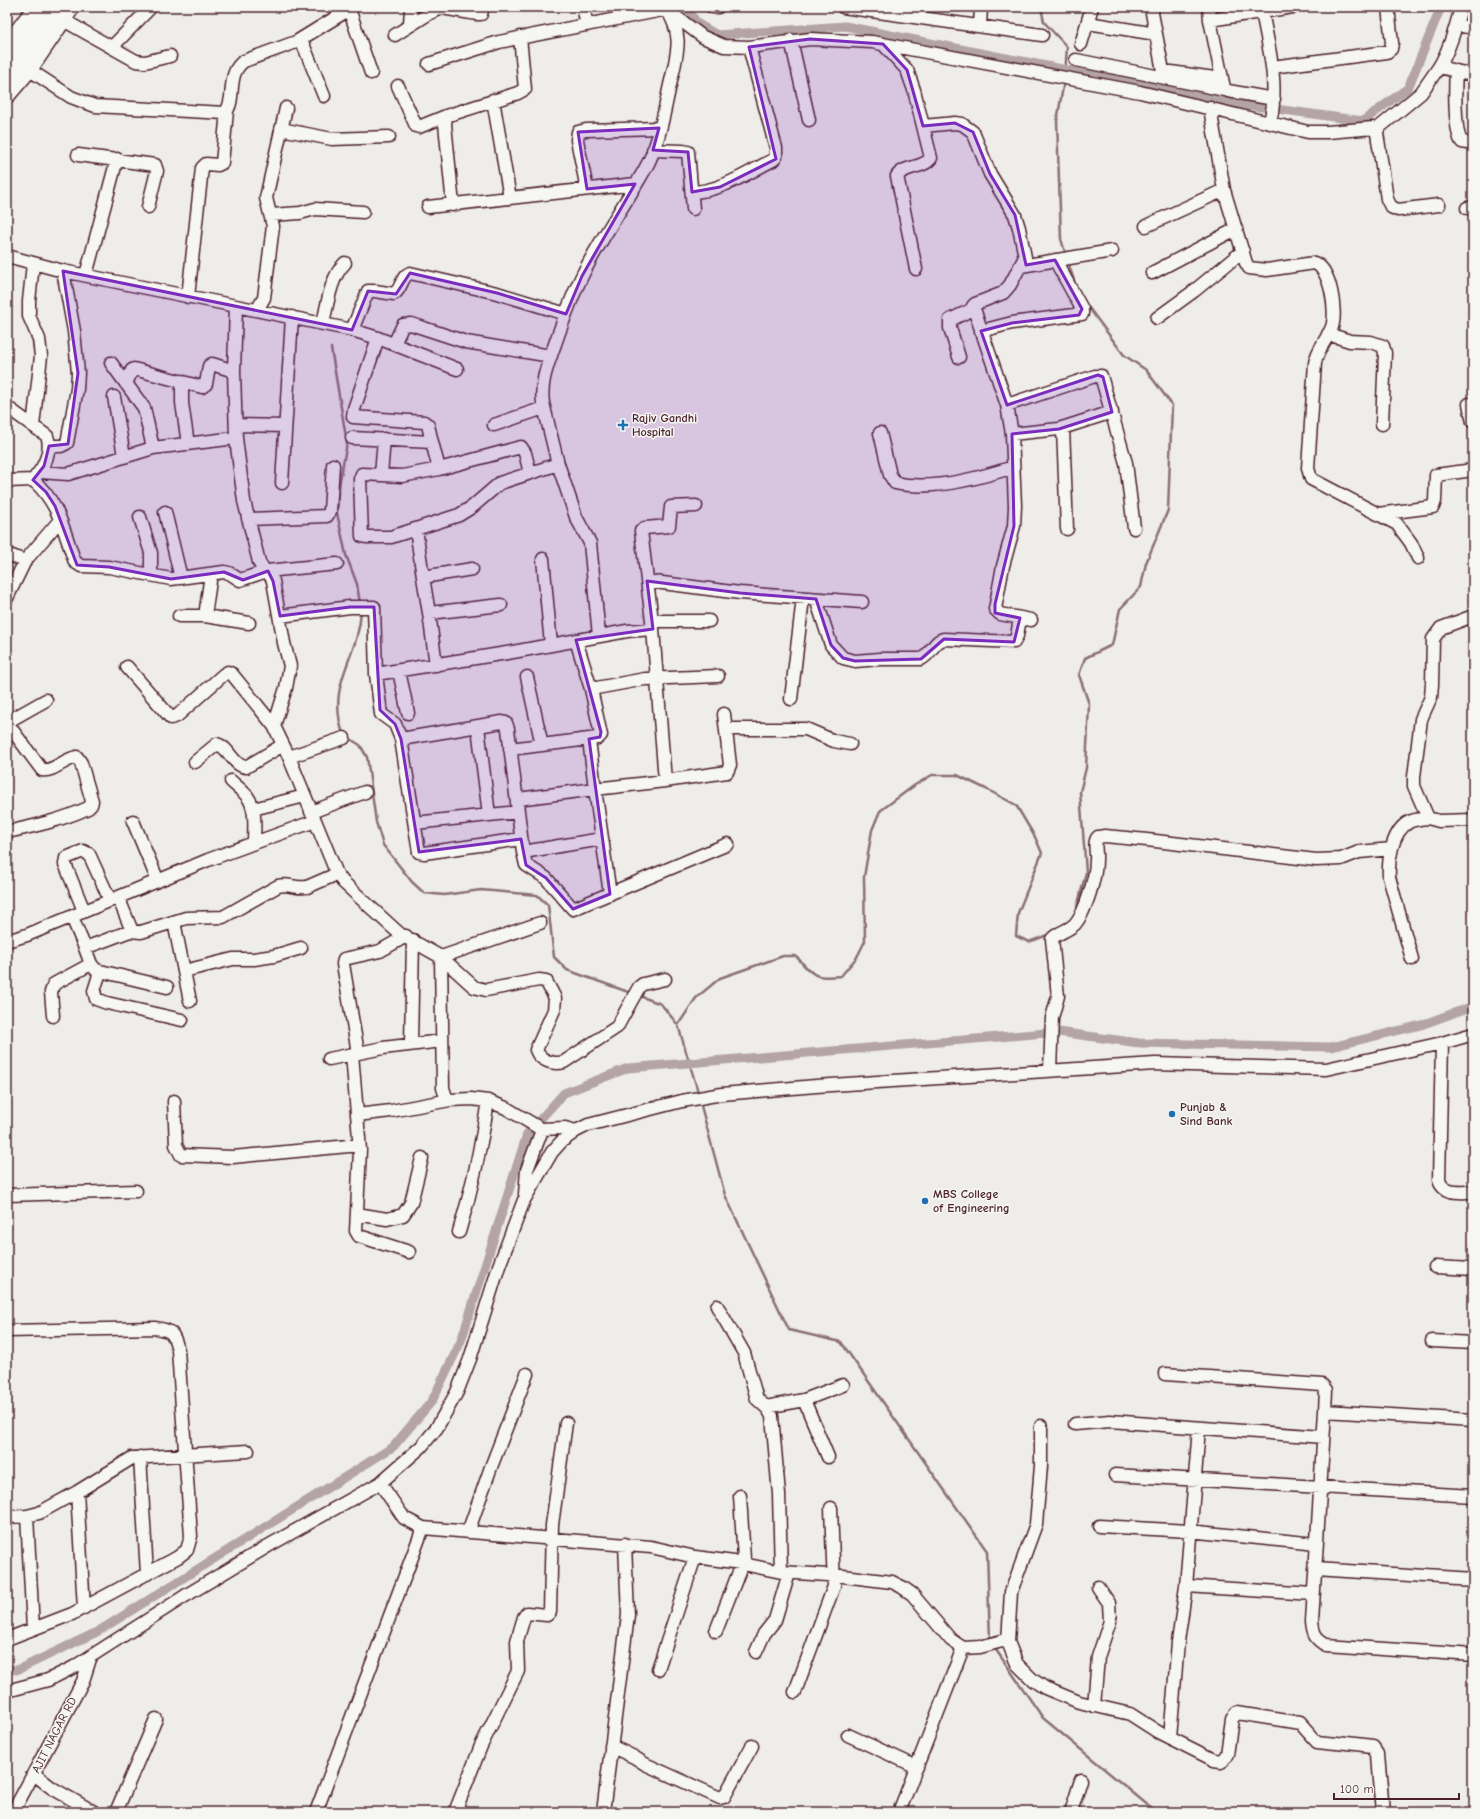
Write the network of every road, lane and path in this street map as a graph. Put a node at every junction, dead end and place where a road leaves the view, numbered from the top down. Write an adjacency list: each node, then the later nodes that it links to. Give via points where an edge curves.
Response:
1 (74, 7): 20 (street)
2 (151, 7): 38 (street)
3 (411, 7): 25 (street)
4 (483, 7): 17 (street, via 481,14)
5 (583, 7): 26 (street)
6 (712, 7): 7 (street)
7 (718, 7)
8 (843, 7): 19 (street)
9 (981, 7): 27 (street)
10 (1092, 7): 23 (street)
11 (1153, 7): 29 (street)
12 (1209, 7): 22 (street)
13 (1292, 7): 21 (street)
14 (1388, 7): 44 (street, via 1392,43 1391,49 1387,52)
15 (1461, 7): 24 (street)
16 (351, 8): 33 (street); 47 (street)
17 (437, 8): 25 (street)
18 (670, 8): 26 (street); 39 (street, via 713,42 736,48); 63 (street, via 679,42)
19 (878, 9): 27 (street)
20 (49, 11): 35 (street); 38 (street); 43 (highway)
21 (1262, 12): 22 (street); 44 (street)
22 (1210, 20): 50 (street)
23 (1088, 22): 29 (street); 37 (street)
24 (1457, 24): 28 (street); 45 (street)
25 (410, 25): 30 (street)
26 (587, 25): 32 (street)
27 (980, 26): 31 (street)
28 (1473, 28)
29 (1156, 34): 50 (street, via 1163,71)
30 (395, 35)
31 (1042, 35)
32 (520, 37): 42 (street); 54 (street, via 525,89)
33 (301, 39): 52 (street); 58 (street, via 239,64)
34 (791, 40): 36 (street, via 830,39); 39 (street); 61 (street)
35 (7, 42)
36 (883, 44): 57 (street, via 1140,92); 62 (street, via 907,70)
37 (1081, 44)
38 (112, 47): 40 (street, via 139,62)
39 (749, 47): 74 (street, via 776,148 776,157 720,187)
40 (170, 56)
41 (1076, 60): 50 (street)
42 (429, 64)
43 (20, 65): 49 (highway); 53 (street); 58 (street, via 71,97 95,106 221,113)
44 (1272, 67): 55 (street)
45 (1439, 67): 46 (street); 65 (street, via 1421,93)
46 (1456, 71): 48 (street); 67 (street, via 1458,136 1462,142)
47 (371, 73)
48 (1473, 75)
49 (7, 83)
50 (1223, 84): 55 (street)
51 (398, 86): 59 (street, via 416,126)
52 (324, 96)
53 (7, 98)
54 (493, 100): 59 (street); 75 (street)
55 (1274, 101): 60 (street)
56 (286, 108): 64 (street)
57 (1210, 108): 60 (street); 73 (street)
58 (227, 111): 96 (street, via 222,164 206,164 202,168)
59 (446, 116): 76 (street)
60 (1271, 119): 65 (street, via 1308,132 1370,128)
61 (810, 120)
62 (923, 126): 91 (street, via 955,123 962,124 973,132 990,174 1017,222 1025,252); 92 (street, via 931,158 926,163 902,171 897,176)
63 (659, 128): 68 (street); 72 (street, via 578,132 577,140)
64 (281, 130): 66 (street, via 332,138); 82 (street, via 266,198)
65 (1376, 130): 77 (street, via 1387,199 1391,207 1398,210)
66 (389, 137)
67 (1473, 144)
68 (653, 150): 71 (street); 74 (street, via 688,152)
69 (78, 155): 70 (street)
70 (117, 159): 78 (street, via 155,165 157,171); 95 (street)
71 (635, 184): 72 (street); 100 (street, via 582,276)
72 (588, 189): 75 (street)
73 (1224, 190): 83 (street); 84 (street)
74 (692, 192): 80 (street)
75 (510, 198): 76 (street)
76 (453, 204): 79 (street)
77 (1439, 205)
78 (148, 207)
79 (428, 207)
80 (693, 209)
81 (363, 212): 82 (street, via 315,209 300,214)
82 (271, 215): 99 (street, via 273,226 264,298)
83 (1146, 226)
84 (1236, 229): 86 (street); 94 (street)
85 (1112, 251): 88 (street)
86 (1243, 251): 102 (street); 106 (street, via 1246,263 1253,270 1310,262 1321,266 1330,285 1334,315)
87 (7, 256): 90 (street)
88 (1062, 259): 91 (street); 105 (street, via 1082,314 1012,323)
89 (345, 263): 103 (street, via 335,278)
90 (33, 264): 93 (street); 126 (street, via 29,316 40,339 42,356)
91 (1021, 266): 98 (street, via 1003,293 975,304)
92 (916, 269)
93 (63, 271): 95 (street); 136 (street, via 76,342 78,389 67,443)
94 (1152, 273)
95 (86, 275): 96 (street)
96 (188, 297): 97 (street)
97 (236, 306): 99 (street); 113 (street)
98 (973, 309): 105 (street); 110 (street, via 950,320)
99 (257, 310): 101 (street)
100 (566, 314): 104 (street, via 497,293 410,273 405,276 394,294 368,291); 109 (street)
101 (292, 316): 103 (street); 127 (street)
102 (1157, 318)
103 (328, 324): 104 (street)
104 (352, 330): 107 (street)
105 (981, 331): 118 (street)
106 (1328, 334): 123 (street, via 1350,341 1371,342 1383,346 1385,352); 151 (street, via 1315,363 1309,475 1316,483)
107 (378, 338): 108 (street); 134 (street, via 353,417 424,422 428,425)
108 (394, 344): 109 (street, via 403,325 411,324 466,342); 112 (street)
109 (551, 356): 120 (street, via 542,385)
110 (959, 357)
111 (111, 363): 115 (street)
112 (457, 369)
113 (234, 371): 114 (street, via 212,364 204,387); 124 (street)
114 (182, 381): 115 (street, via 134,369); 135 (street, via 182,403)
115 (126, 384): 137 (street, via 144,408)
116 (114, 397): 138 (street)
117 (1469, 404): 122 (street)
118 (1007, 405): 121 (street, via 1098,375 1102,377); 130 (street)
119 (7, 407): 126 (street)
120 (544, 408): 125 (street); 139 (street)
121 (1112, 412): 128 (street); 156 (street, via 1127,470)
122 (1473, 422)
123 (1382, 424)
124 (236, 425): 127 (street); 131 (street)
125 (494, 425)
126 (33, 426): 136 (street, via 47,436)
127 (285, 426): 148 (street)
128 (1063, 428): 130 (street); 155 (street)
129 (880, 433): 141 (street, via 890,475 895,483 950,483 978,478)
130 (1012, 434): 141 (street)
131 (236, 438): 135 (street); 153 (street)
132 (352, 438): 133 (street)
133 (384, 439): 134 (street); 146 (street)
134 (432, 442): 142 (street)
135 (188, 444): 137 (street)
136 (49, 446): 145 (street, via 44,466)
137 (153, 448): 138 (street)
138 (124, 456): 145 (street, via 74,473)
139 (558, 464): 144 (street); 183 (street, via 576,517 590,543)
140 (333, 465): 153 (street, via 330,511 327,516)
141 (1013, 467): 172 (street, via 1014,526 995,609 1000,614 1026,619 1014,642 944,638 937,642 925,658 855,661 843,658 831,645)
142 (439, 469): 144 (street, via 521,447); 146 (street, via 402,476)
143 (1473, 470): 151 (street, via 1436,475 1433,507)
144 (530, 473): 157 (street, via 500,483 459,515)
145 (37, 476): 147 (street); 154 (street)
146 (381, 476): 157 (street, via 360,476 362,536 391,537)
147 (7, 481)
148 (282, 483)
149 (696, 506): 169 (street, via 671,507 669,526 642,529)
150 (165, 512): 168 (street)
151 (1378, 514): 159 (street, via 1401,528)
152 (140, 517): 166 (street, via 151,553)
153 (248, 519): 164 (street, via 259,562)
154 (60, 520): 161 (street); 166 (street, via 77,565 109,567)
155 (1068, 528)
156 (1134, 528)
157 (416, 529): 167 (street)
158 (7, 554): 161 (street)
159 (1418, 558)
160 (543, 560): 185 (street)
161 (25, 561): 170 (street)
162 (337, 564): 164 (street)
163 (472, 569): 167 (street)
164 (266, 571): 165 (street, via 243,580 226,572); 178 (street, via 273,581)
165 (211, 574): 168 (street); 177 (street)
166 (150, 575): 168 (street)
167 (423, 577): 175 (street)
168 (181, 578)
169 (647, 581): 171 (street); 182 (street)
170 (7, 598)
171 (803, 598): 172 (street); 194 (street)
172 (816, 599): 173 (street)
173 (862, 602)
174 (501, 605): 175 (street)
175 (429, 613): 186 (street)
176 (179, 616): 177 (street)
177 (205, 616): 181 (street)
178 (280, 616): 189 (street, via 374,607); 199 (street, via 290,666)
179 (1473, 616): 221 (street, via 1441,628 1431,647 1431,697 1421,719 1414,778 1414,786)
180 (709, 621): 182 (street)
181 (249, 623)
182 (652, 625): 183 (street); 192 (street)
183 (599, 636): 184 (street)
184 (576, 640): 185 (street); 193 (street)
185 (551, 645): 186 (street)
186 (436, 665): 188 (street)
187 (127, 667): 199 (street, via 171,718 177,716 228,672)
188 (400, 671): 189 (street); 196 (street)
189 (376, 674): 203 (street, via 381,714 395,724)
190 (718, 676): 192 (street)
191 (527, 677): 207 (street)
192 (656, 678): 193 (street); 212 (street)
193 (591, 689): 204 (street, via 601,735)
194 (791, 699)
195 (46, 700): 198 (street)
196 (408, 713)
197 (724, 714): 201 (street)
198 (7, 723): 225 (street, via 42,770 51,769 77,757 92,801 88,808 62,819)
199 (274, 726): 206 (street)
200 (478, 727): 203 (street); 208 (street, via 506,723); 219 (street)
201 (726, 729): 205 (street, via 806,729 834,741); 212 (street, via 730,765 727,772)
202 (344, 738): 209 (street)
203 (400, 739): 224 (street)
204 (589, 739): 207 (street); 213 (street)
205 (850, 744)
206 (283, 745): 209 (street); 210 (street, via 246,767 240,765 223,746 217,744)
207 (542, 745): 208 (street)
208 (510, 749): 216 (street)
209 (290, 757): 215 (street)
210 (195, 762)
211 (231, 781): 217 (street, via 246,794)
212 (665, 781): 213 (street)
213 (595, 789): 216 (street); 227 (street)
214 (365, 792): 220 (street)
215 (305, 796): 217 (street); 220 (street)
216 (518, 799): 218 (street)
217 (253, 809): 228 (street)
218 (518, 812): 219 (street); 226 (street)
219 (489, 815): 224 (street)
220 (313, 816): 228 (street); 232 (street)
221 (1428, 818): 222 (street, via 1439,821); 230 (street, via 1406,824)
222 (1473, 820)
223 (133, 821): 233 (street)
224 (415, 823): 226 (street, via 417,850 420,853)
225 (7, 832)
226 (521, 839): 231 (street)
227 (602, 839): 231 (street); 234 (street)
228 (254, 843): 233 (street)
229 (728, 844): 234 (street)
230 (1391, 849): 246 (street, via 1389,877); 260 (street, via 1359,852 1341,859 1316,860 1147,840 1098,837 1095,872 1085,904 1075,924 1052,939 1058,996 1052,1018)
231 (523, 852): 234 (street, via 526,864 546,878 572,909)
232 (337, 874): 238 (street, via 306,887 278,886 223,917 189,918); 241 (street, via 391,926)
233 (158, 880): 235 (street)
234 (610, 894)
235 (114, 899): 236 (street); 236 (street, via 89,854 84,851 70,856 66,858 65,864); 240 (street)
236 (84, 912): 237 (street)
237 (72, 917): 242 (street); 243 (street)
238 (174, 922): 240 (street, via 141,932); 248 (street)
239 (540, 923): 245 (street)
240 (132, 931): 243 (street)
241 (409, 938): 245 (street); 257 (street); 258 (street, via 380,951 344,959)
242 (7, 941)
243 (84, 948): 247 (street)
244 (301, 948): 248 (street, via 274,956 233,959)
245 (441, 956): 249 (street, via 466,982 479,989 546,981 555,998 554,1010 536,1050 540,1057 558,1064 570,1060 612,1032 623,1018 639,987); 255 (street)
246 (1412, 959)
247 (95, 968): 250 (street); 252 (street, via 54,984 51,992); 253 (street, via 96,999)
248 (184, 971): 251 (street)
249 (665, 979)
250 (166, 986)
251 (190, 1001)
252 (53, 1016)
253 (182, 1020)
254 (1473, 1034): 256 (street)
255 (442, 1041): 257 (street); 261 (street, via 442,1080 444,1094)
256 (1442, 1043): 260 (street, via 1326,1069 1155,1064); 270 (street, via 1440,1185 1448,1191)
257 (411, 1044): 258 (street)
258 (355, 1054): 259 (street); 264 (street)
259 (330, 1059)
260 (1050, 1070): 266 (street, via 722,1094 682,1101)
261 (450, 1100): 263 (street); 264 (street)
262 (174, 1101): 267 (street, via 176,1145 181,1155 233,1157)
263 (488, 1101): 265 (street, via 506,1108); 274 (street, via 473,1188)
264 (357, 1115): 267 (street)
265 (541, 1129): 266 (street); 272 (street, via 527,1170)
266 (576, 1130): 272 (street, via 552,1152)
267 (360, 1145): 273 (street)
268 (422, 1158): 273 (street, via 411,1203 403,1215 387,1219)
269 (136, 1191): 271 (street)
270 (1473, 1192)
271 (7, 1195)
272 (524, 1200): 300 (street, via 457,1392 436,1429 421,1447)
273 (357, 1214): 275 (street, via 356,1227 360,1236)
274 (459, 1232)
275 (409, 1252)
276 (1435, 1266): 277 (street)
277 (1473, 1269)
278 (717, 1306): 286 (street, via 744,1353 755,1394)
279 (7, 1331): 295 (street, via 155,1328 169,1330 173,1334 178,1350)
280 (1432, 1341): 281 (street)
281 (1473, 1343)
282 (527, 1374): 311 (street)
283 (1165, 1374): 287 (street, via 1322,1385 1326,1390)
284 (843, 1385): 285 (street)
285 (804, 1400): 286 (street); 297 (street)
286 (766, 1407): 318 (street, via 773,1422)
287 (1325, 1411): 288 (street); 293 (street)
288 (1473, 1420)
289 (566, 1423): 312 (street, via 555,1492)
290 (1075, 1424): 292 (street, via 1110,1421)
291 (1041, 1426): 329 (street, via 1041,1466 1036,1524 1011,1592)
292 (1199, 1428): 293 (street); 299 (street)
293 (1323, 1437): 301 (street)
294 (248, 1451): 295 (street)
295 (187, 1454): 296 (street); 319 (street, via 191,1536 189,1545 183,1554)
296 (140, 1457): 302 (street, via 126,1461); 319 (street)
297 (828, 1457)
298 (1115, 1475): 299 (street)
299 (1194, 1480): 301 (street); 310 (street)
300 (380, 1483): 309 (street, via 404,1518); 333 (street, via 261,1549)
301 (1321, 1488): 304 (street); 314 (street)
302 (77, 1492): 306 (street, via 39,1513); 325 (street)
303 (740, 1496): 316 (street)
304 (1473, 1496)
305 (831, 1508): 320 (street)
306 (27, 1516): 307 (street); 326 (street)
307 (7, 1517)
308 (1099, 1526): 310 (street)
309 (423, 1528): 311 (street); 349 (street)
310 (1189, 1531): 314 (street); 322 (street)
311 (468, 1532): 312 (street)
312 (551, 1540): 313 (street); 350 (street, via 550,1612 547,1615 527,1613 524,1617 517,1641 518,1671 481,1746)
313 (625, 1544): 315 (street); 341 (street, via 628,1615)
314 (1316, 1544): 317 (street)
315 (695, 1557): 316 (street); 334 (street)
316 (744, 1564): 318 (street); 327 (street)
317 (1315, 1569): 321 (street); 324 (street)
318 (785, 1572): 320 (street); 331 (street, via 775,1620 764,1634)
319 (147, 1574): 325 (street)
320 (835, 1576): 330 (street, via 892,1582 902,1587 912,1594 951,1640); 335 (street, via 830,1601)
321 (1473, 1578)
322 (1186, 1586): 324 (street); 340 (street, via 1178,1642)
323 (1098, 1587): 337 (street, via 1109,1603 1111,1614 1109,1628 1098,1657)
324 (1313, 1594): 332 (street, via 1313,1632 1316,1638 1326,1645)
325 (84, 1608): 326 (street)
326 (33, 1629): 328 (street)
327 (716, 1631)
328 (7, 1639)
329 (1005, 1642): 330 (street, via 980,1648); 337 (street, via 1017,1664 1033,1680 1065,1698)
330 (963, 1648): 343 (street)
331 (756, 1652)
332 (1473, 1655)
333 (91, 1656): 336 (street, via 61,1675); 344 (street, AJIT NAGAR RD, via 82,1681)
334 (658, 1669)
335 (795, 1692)
336 (9, 1694)
337 (1094, 1706): 340 (street, via 1130,1714)
338 (156, 1719): 348 (street)
339 (848, 1735): 343 (street)
340 (1170, 1738): 354 (street, via 1214,1760 1222,1761 1227,1754 1232,1719 1237,1713 1242,1713 1300,1723 1317,1742 1374,1748 1378,1754)
341 (611, 1746): 342 (street, via 720,1798 724,1797); 351 (street)
342 (752, 1746)
343 (917, 1767): 352 (street)
344 (34, 1774): 346 (street, AJIT NAGAR RD); 347 (street, via 52,1788)
345 (1081, 1780): 353 (street)
346 (13, 1812)
347 (94, 1812)
348 (116, 1812)
349 (316, 1812)
350 (455, 1812)
351 (603, 1812)
352 (899, 1812)
353 (1071, 1812)
354 (1383, 1812)

